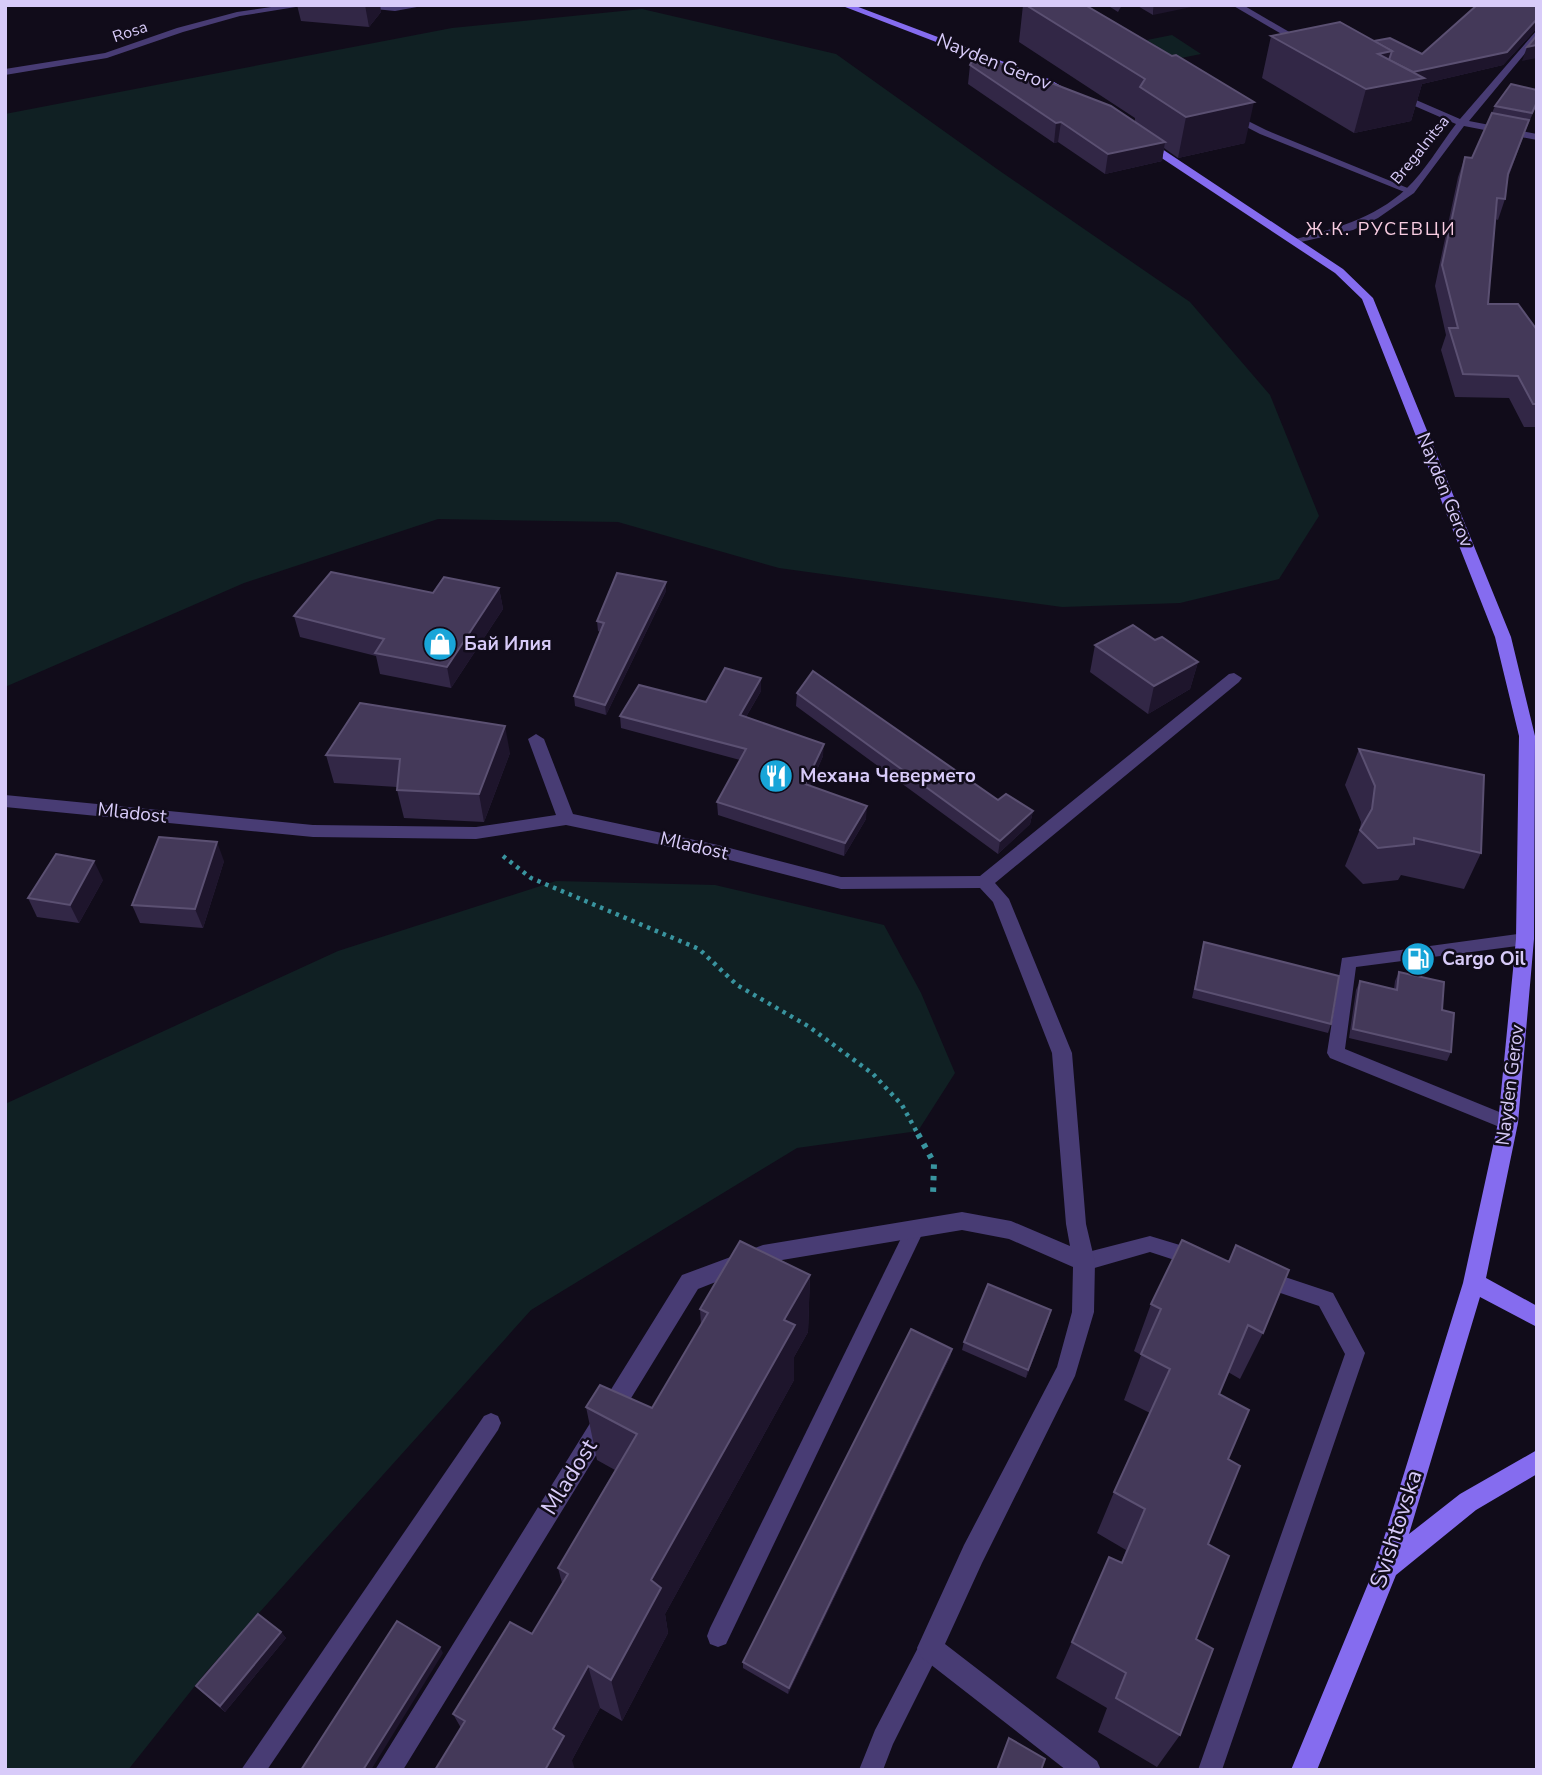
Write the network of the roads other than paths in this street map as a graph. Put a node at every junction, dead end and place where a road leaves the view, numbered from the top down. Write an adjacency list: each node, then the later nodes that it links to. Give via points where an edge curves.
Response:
1 (304, 5): 8 (lane, Rosa, via 240,14 107,55)
2 (338, 5): 3 (lane, via 395,9)
3 (424, 5)
4 (844, 5): 10 (street, Nayden Gerov, via 1046,81)
5 (1236, 5): 7 (street)
6 (1537, 33): 12 (street, Bregalnitsa)
7 (1320, 52)
8 (5, 72)
9 (1391, 92): 12 (street)
10 (1081, 101)
11 (1227, 113): 15 (lane)
12 (1462, 122): 14 (street); 15 (street, Bregalnitsa)
13 (1133, 135): 16 (street, Nayden Gerov)
14 (1537, 137)
15 (1410, 191): 16 (street, Bregalnitsa, via 1349,228)
16 (1296, 243): 22 (street, Nayden Gerov, via 1339,271 1367,298 1503,637 1527,736)
17 (1234, 678): 21 (street)
18 (536, 739): 20 (street)
19 (5, 801): 20 (street, Mladost, via 313,831 476,833)
20 (566, 819): 21 (street, Mladost, via 841,883)
21 (984, 882): 25 (street, via 1000,899 1062,1053 1076,1224)
22 (1531, 940): 23 (street, Nayden Gerov); 23 (lane, via 1348,962 1336,1053)
23 (1508, 1124): 28 (street, Nayden Gerov)
24 (916, 1228): 25 (street, Mladost, via 962,1221 1011,1230); 33 (lane); 36 (street, Mladost, via 763,1254 690,1282)
25 (1084, 1262): 26 (lane, via 1150,1244); 34 (street, via 1083,1312 1067,1369)
26 (1213, 1264)
27 (1250, 1275): 39 (lane, via 1326,1299 1355,1353)
28 (1474, 1283): 29 (street); 32 (street, Svishtovska)
29 (1537, 1317)
30 (491, 1423): 35 (lane)
31 (1537, 1461): 32 (street, via 1468,1502)
32 (1387, 1567): 40 (street, Svishtovska)
33 (718, 1636)
34 (930, 1648): 37 (lane); 38 (street)
35 (253, 1770)
36 (388, 1770)
37 (871, 1770)
38 (1088, 1770)
39 (1210, 1770)
40 (1304, 1770)

